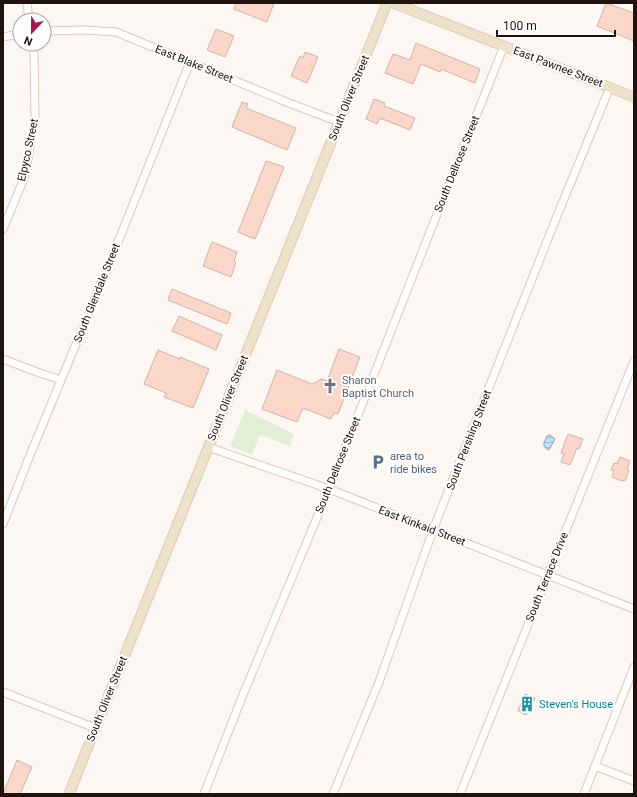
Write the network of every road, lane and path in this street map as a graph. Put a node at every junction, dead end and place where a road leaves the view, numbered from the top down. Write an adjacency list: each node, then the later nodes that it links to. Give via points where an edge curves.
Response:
1 (386, 3): 9 (main road, South Oliver Street)
2 (393, 3): 4 (main road, East Pawnee Street)
3 (52, 31): 6 (street, East Blake Street, via 116,32)
4 (504, 46): 7 (main road, East Pawnee Street); 15 (street, South Dellrose Street)
5 (34, 52): 10 (street, Elpyco Street, via 35,118 25,176)
6 (190, 62): 9 (street, East Blake Street); 13 (street, South Glendale Street)
7 (610, 88): 8 (main road, East Pawnee Street); 17 (street, South Pershing Street)
8 (634, 97)
9 (339, 122): 14 (main road, South Oliver Street)
10 (3, 229)
11 (3, 359): 13 (street)
12 (634, 361): 18 (street, South Terrace Drive)
13 (61, 380): 16 (street, South Glendale Street)
14 (208, 447): 15 (street, East Kinkaid Street); 22 (main road, South Oliver Street)
15 (329, 489): 17 (street, East Kinkaid Street); 26 (street, South Dellrose Street)
16 (3, 524)
17 (433, 530): 18 (street, East Kinkaid Street); 27 (street, South Pershing Street, via 379,682)
18 (547, 575): 19 (street, East Kinkaid Street); 28 (street, South Terrace Drive)
19 (634, 609)
20 (634, 667): 23 (street)
21 (3, 692): 22 (street)
22 (96, 728): 25 (main road, South Oliver Street)
23 (595, 766): 24 (street); 29 (street)
24 (634, 781)
25 (69, 794)
26 (204, 794)
27 (333, 794)
28 (460, 794)
29 (584, 794)

